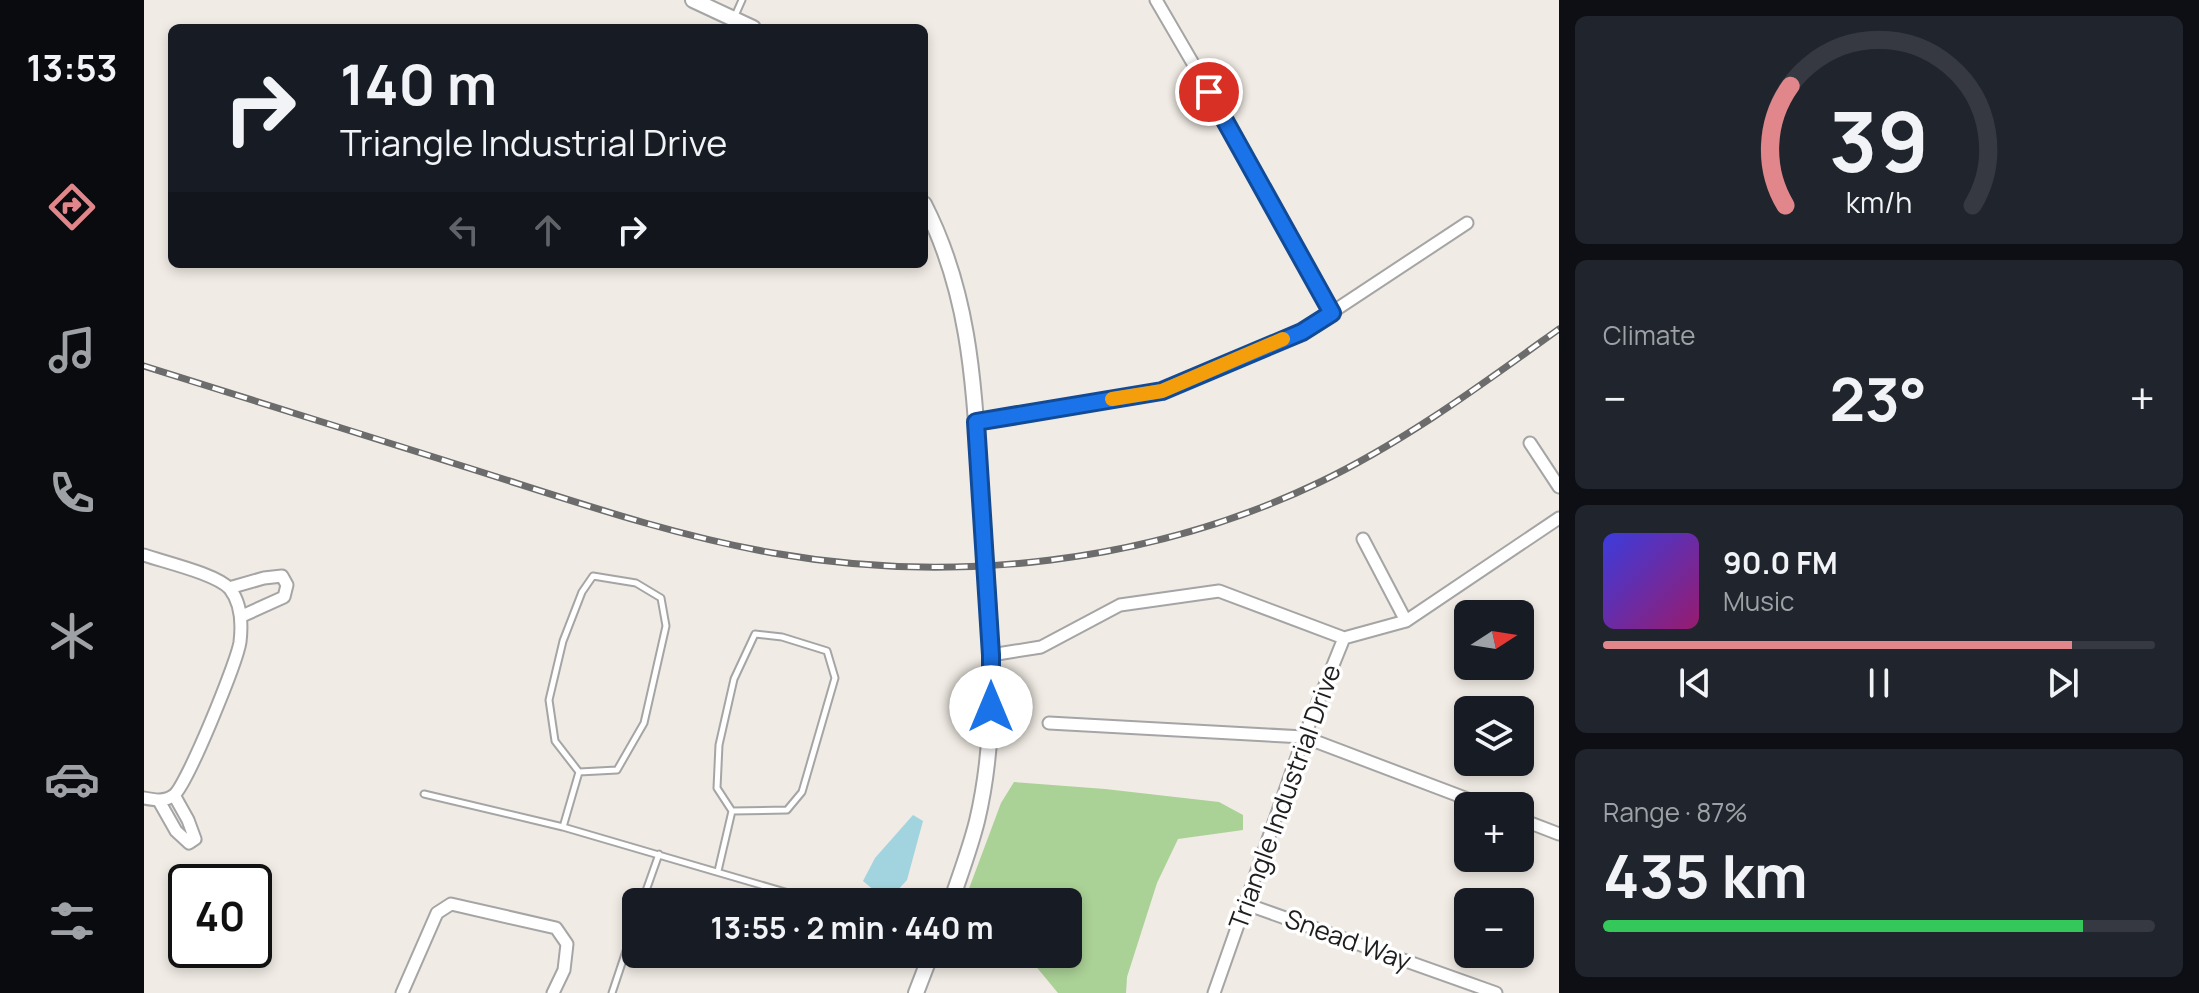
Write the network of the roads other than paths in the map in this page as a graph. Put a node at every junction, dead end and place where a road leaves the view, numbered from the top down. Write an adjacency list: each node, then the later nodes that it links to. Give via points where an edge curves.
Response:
1 (693, 0): 4 (street)
2 (742, 0): 4 (lane)
3 (1156, 0): 8 (street)
4 (734, 19): 5 (street)
5 (745, 24)
6 (928, 212): 9 (street, via 958,290)
7 (1467, 223): 8 (street)
8 (1332, 313): 9 (street, via 1302,332 1162,391)
9 (976, 422): 19 (street)
10 (1530, 443): 11 (street)
11 (1559, 487)
12 (1559, 518): 17 (street)
13 (1363, 539): 17 (street)
14 (144, 555): 15 (street, via 206,574)
15 (229, 588): 16 (street); 16 (street, via 282,576 287,585 284,597)
16 (242, 616): 25 (street, via 240,646 191,768)
17 (1406, 621): 18 (street)
18 (1344, 638): 19 (street, Triangle Industrial Drive, via 1219,591 1120,605 1041,647); 21 (street, Triangle Industrial Drive)
19 (991, 655): 36 (street, via 981,801)
20 (1049, 723): 21 (street)
21 (1304, 737): 24 (street); 37 (street, Triangle Industrial Drive)
22 (579, 772): 22 (lane, via 555,741 549,700 563,641 593,576 636,583 661,598 666,626 644,723 617,770); 30 (lane)
23 (424, 794): 30 (lane)
24 (1454, 794)
25 (174, 795): 27 (street); 27 (street, via 195,839 189,843)
26 (144, 798): 27 (street)
27 (159, 801)
28 (732, 811): 28 (lane, via 787,810 802,792 835,678 827,651 755,634 734,679 719,745 717,788); 33 (lane)
29 (1534, 824): 31 (street)
30 (563, 827): 32 (lane)
31 (1559, 834)
32 (659, 854): 33 (lane); 34 (lane)
33 (718, 871): 35 (lane)
34 (647, 888)
35 (773, 888)
36 (956, 888)
37 (1246, 904): 44 (street, Triangle Industrial Drive); 45 (street, Snead Way)
38 (622, 963): 42 (lane)
39 (926, 968): 43 (street)
40 (402, 993): 41 (street, via 437,913 451,904 556,928 567,944 564,970)
41 (553, 993)
42 (612, 993)
43 (916, 993)
44 (1214, 993)
45 (1496, 993)

